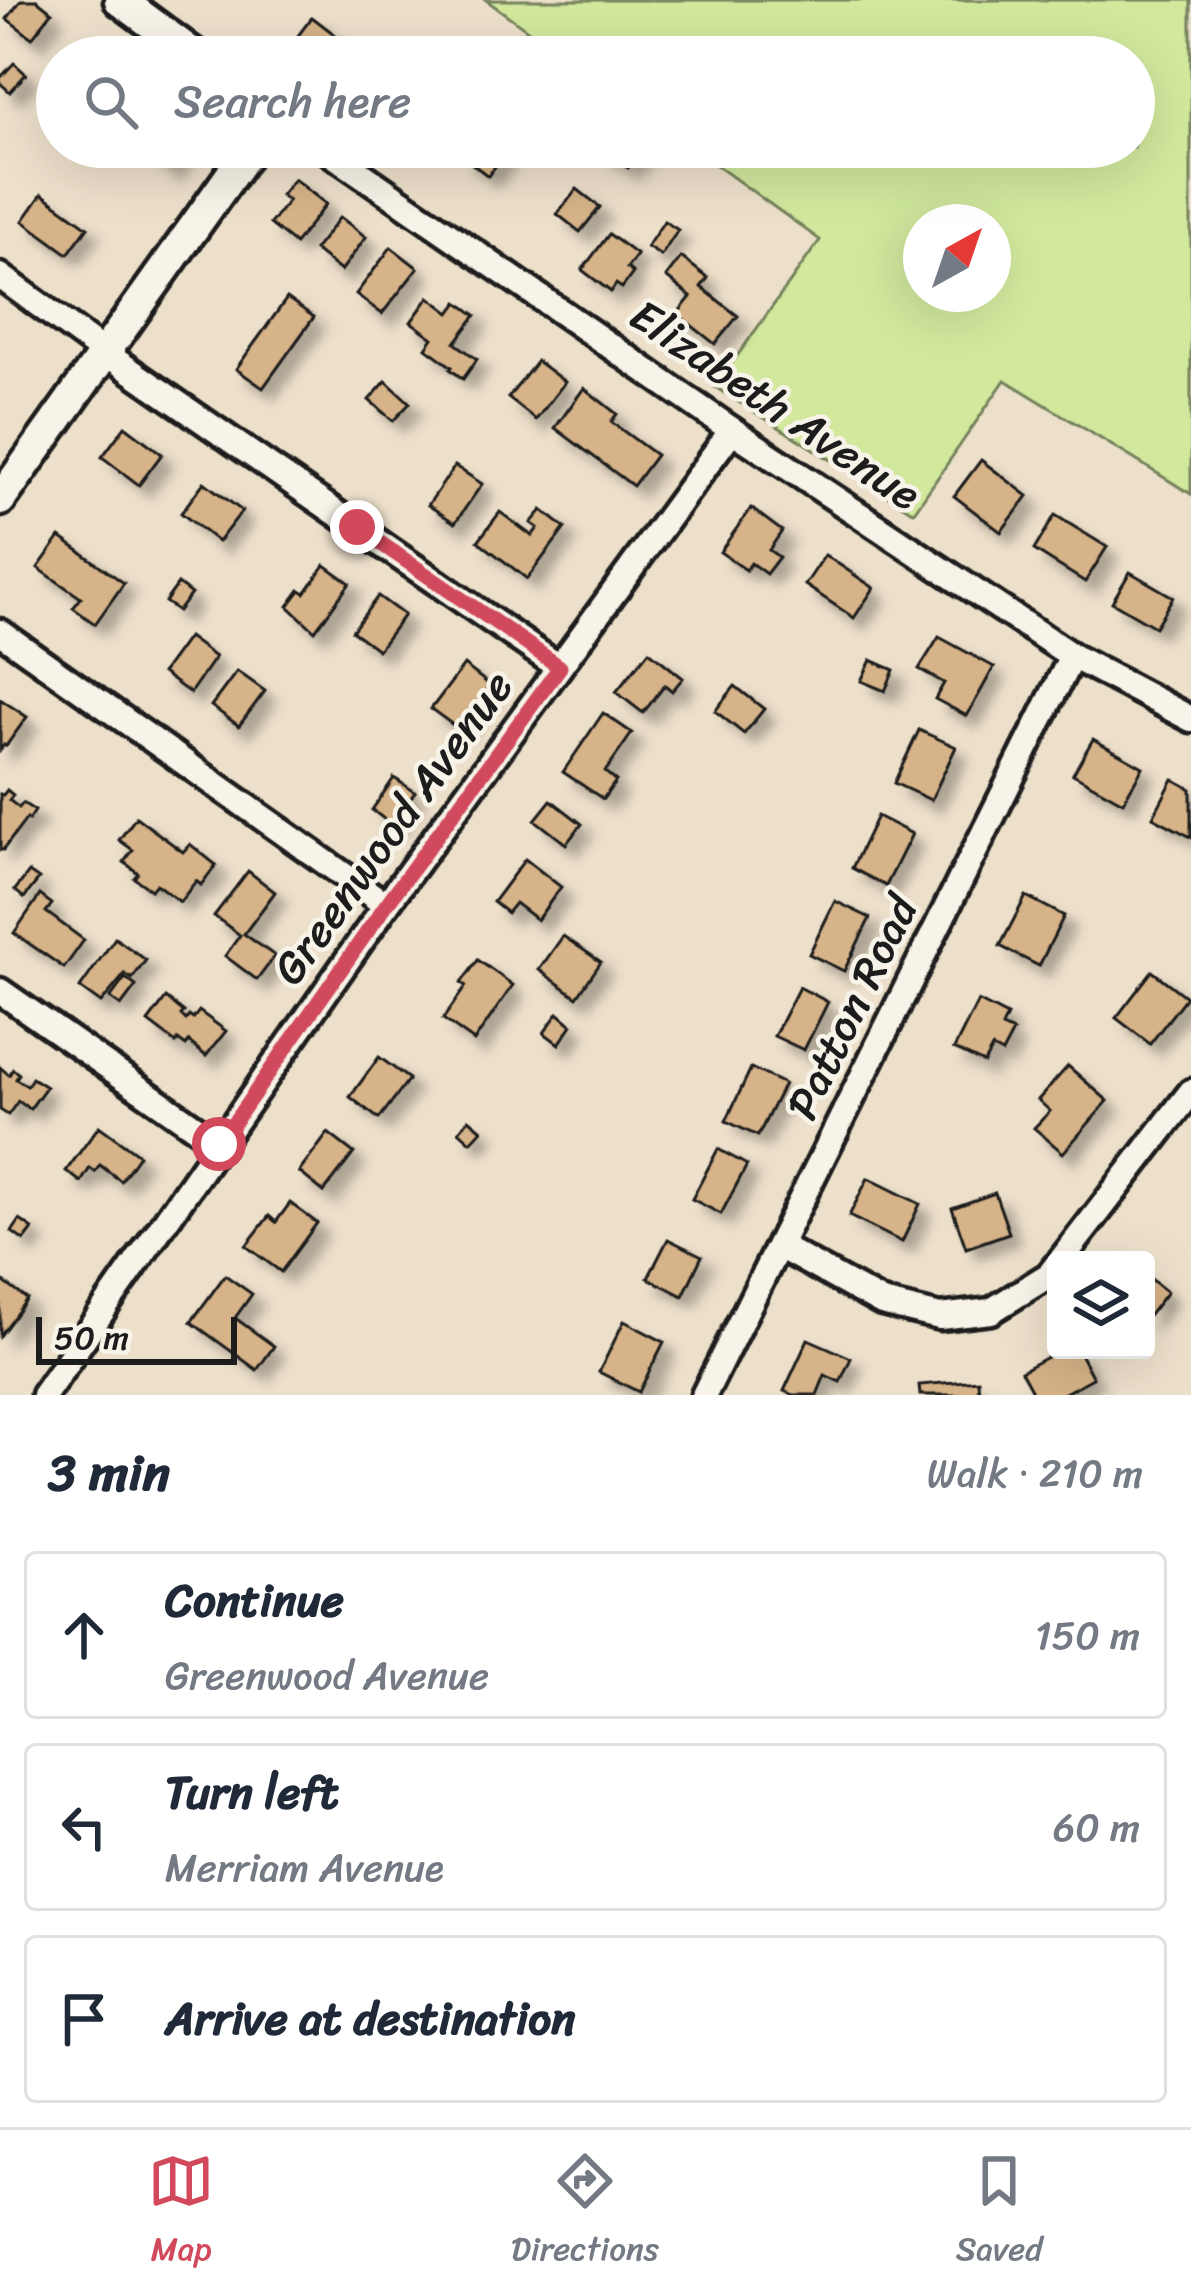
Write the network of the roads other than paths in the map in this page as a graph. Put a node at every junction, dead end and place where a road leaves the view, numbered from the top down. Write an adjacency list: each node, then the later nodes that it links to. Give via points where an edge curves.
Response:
1 (120, 0): 2 (street)
2 (169, 36)
3 (236, 168): 6 (street)
4 (352, 168): 7 (street, Elizabeth Avenue)
5 (0, 275): 6 (street)
6 (106, 353): 8 (street); 11 (street)
7 (732, 430): 10 (street, Elizabeth Avenue); 11 (street, Greenwood Avenue)
8 (0, 500)
9 (0, 632): 13 (street)
10 (1072, 656): 12 (street, Elizabeth Avenue); 17 (street, Patton Road)
11 (560, 667): 13 (street, Greenwood Avenue)
12 (1191, 719)
13 (386, 905): 16 (street, Greenwood Avenue)
14 (0, 991): 16 (street)
15 (1191, 1092): 18 (street)
16 (219, 1144): 20 (street, Greenwood Avenue)
17 (779, 1246): 19 (street, via 883,1303 940,1317 992,1311); 21 (street, Patton Road)
18 (1067, 1251)
19 (1047, 1276)
20 (44, 1395)
21 (704, 1395)

